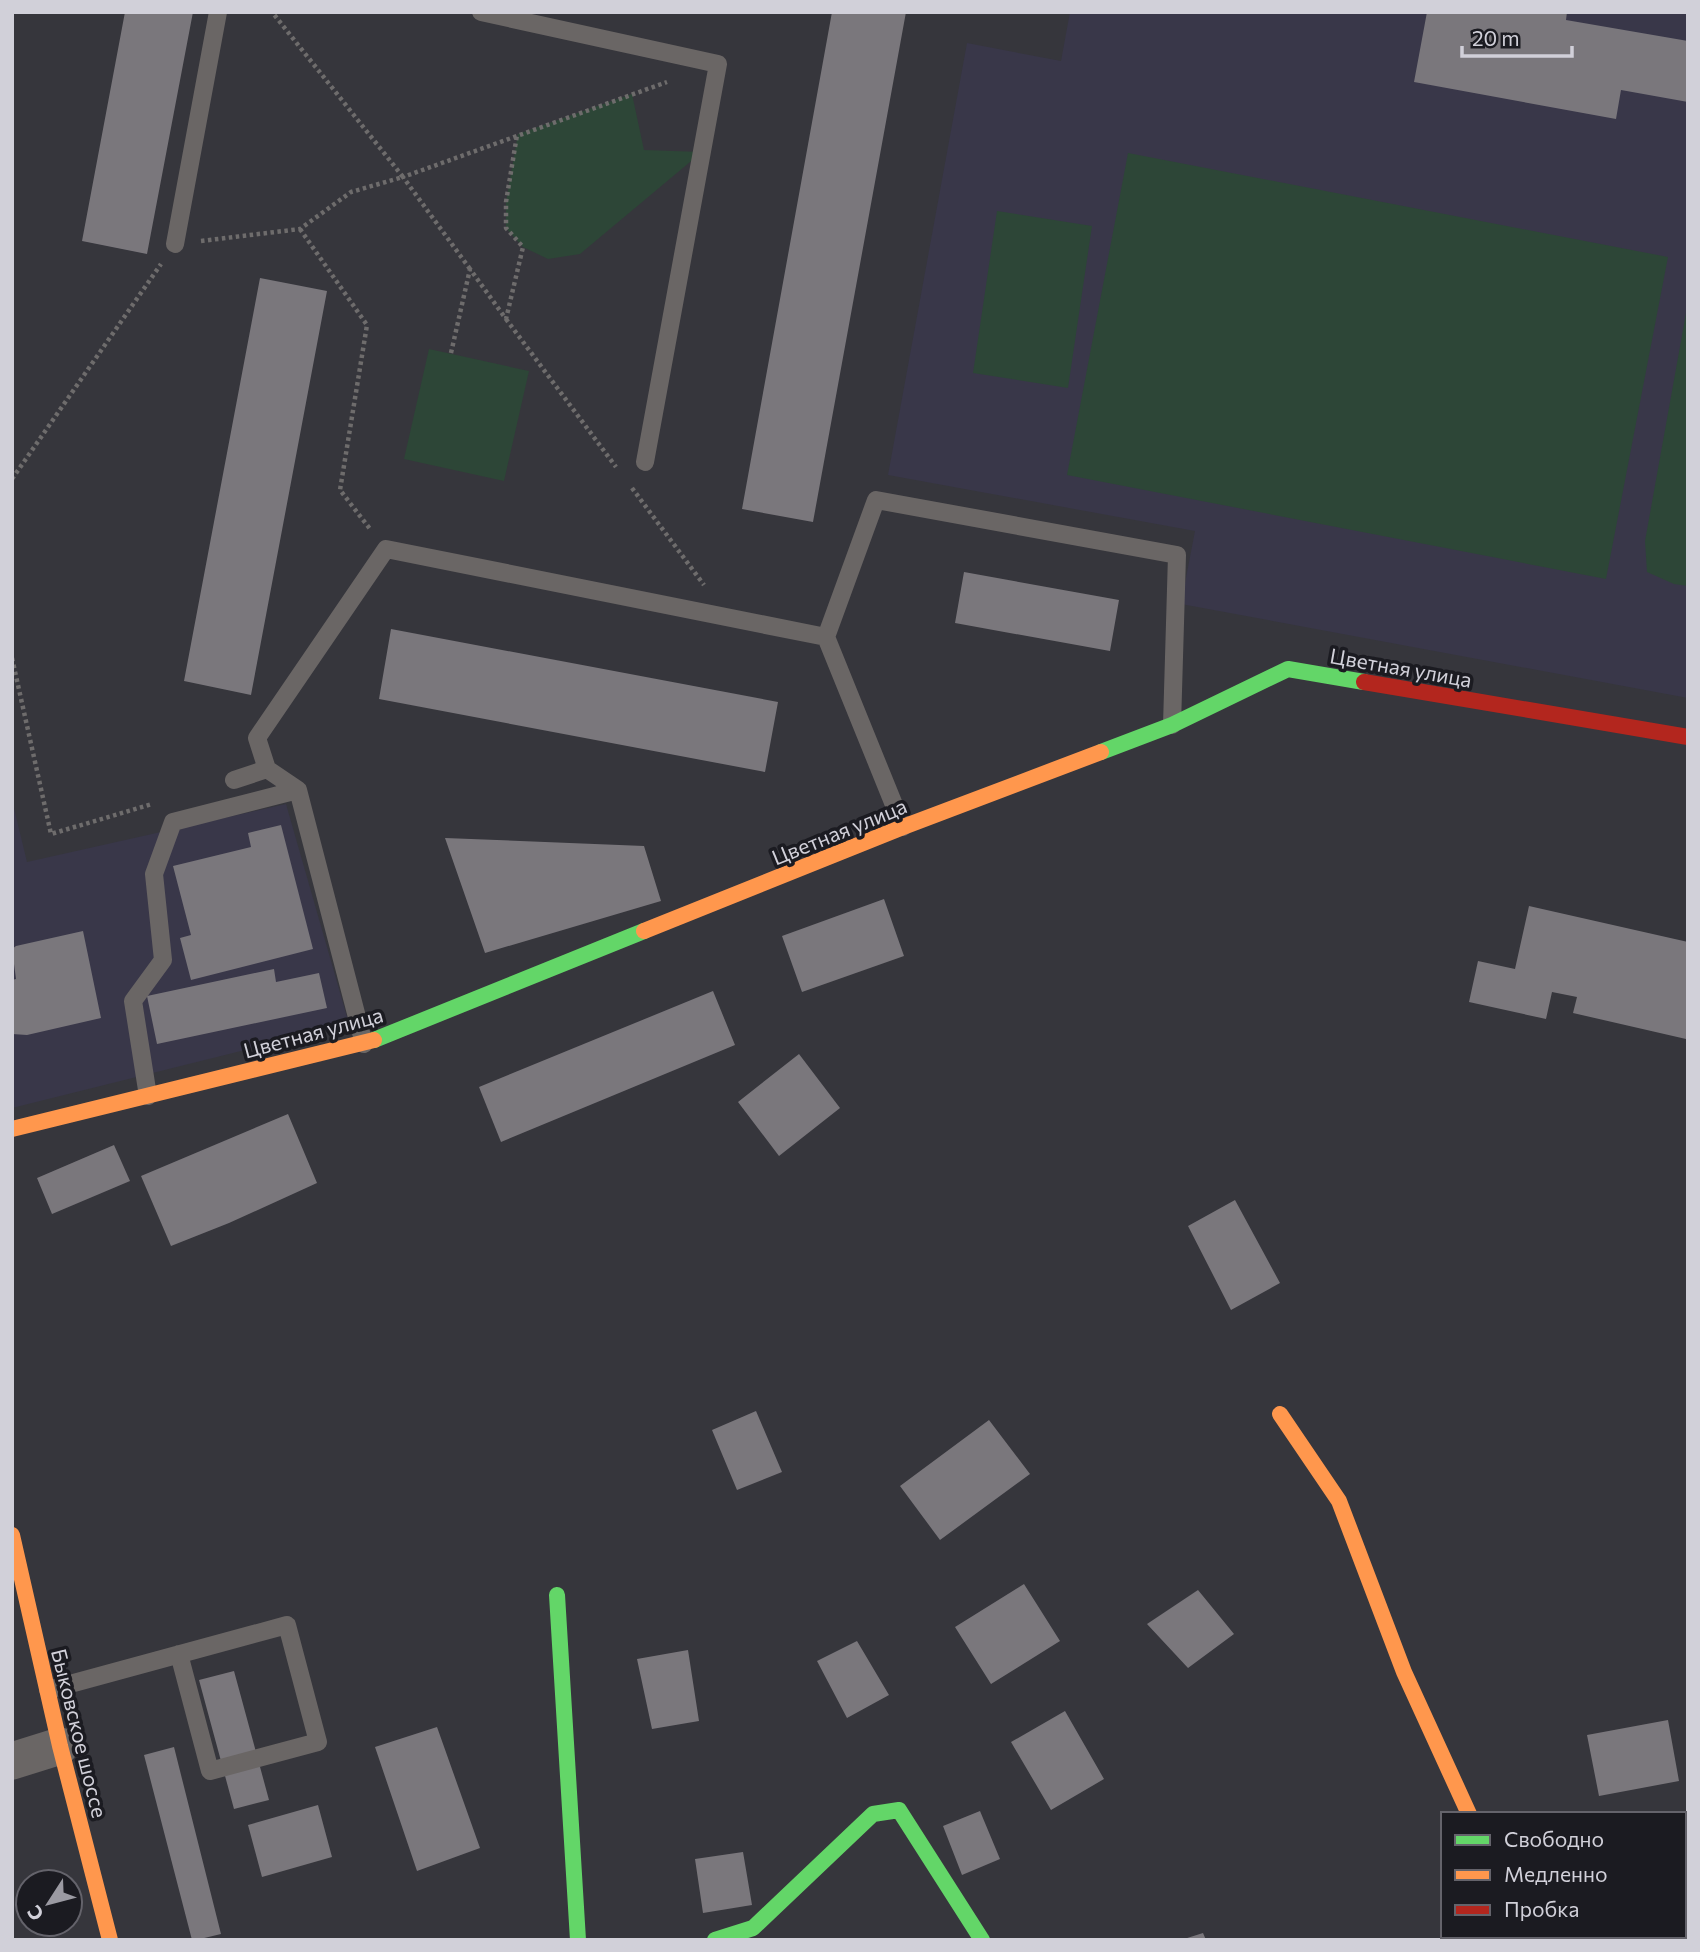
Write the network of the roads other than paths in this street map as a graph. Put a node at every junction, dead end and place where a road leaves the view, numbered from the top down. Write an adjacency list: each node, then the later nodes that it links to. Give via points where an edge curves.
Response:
1 (218, 12): 3 (lane)
2 (481, 12): 4 (lane, via 718,64)
3 (175, 244)
4 (645, 462)
5 (827, 637): 6 (lane, via 876,500 1177,555); 8 (lane, via 386,549 257,738); 11 (lane)
6 (1172, 725): 7 (street, Цветная улица, via 1288,669); 11 (street, Цветная улица)
7 (1688, 737)
8 (267, 769): 9 (lane); 10 (lane)
9 (234, 780)
10 (298, 790): 12 (lane); 13 (lane, via 173,822 154,874 163,960 133,1001)
11 (903, 827): 12 (street, Цветная улица)
12 (364, 1044): 13 (street, Цветная улица)
13 (148, 1096): 14 (street, Цветная улица)
14 (12, 1129)
15 (1280, 1414): 22 (street, via 1339,1501 1404,1672)
16 (12, 1535): 19 (street, Быковское шоссе)
17 (557, 1595): 24 (street)
18 (179, 1654): 18 (lane, via 210,1771 318,1742 286,1625); 19 (lane)
19 (48, 1689): 20 (street, Быковское шоссе)
20 (61, 1746): 21 (street); 23 (street, Быковское шоссе)
21 (12, 1761)
22 (1468, 1812)
23 (110, 1940)
24 (578, 1940)
25 (715, 1940): 26 (street, via 753,1928 873,1814 899,1810)
26 (982, 1940)

